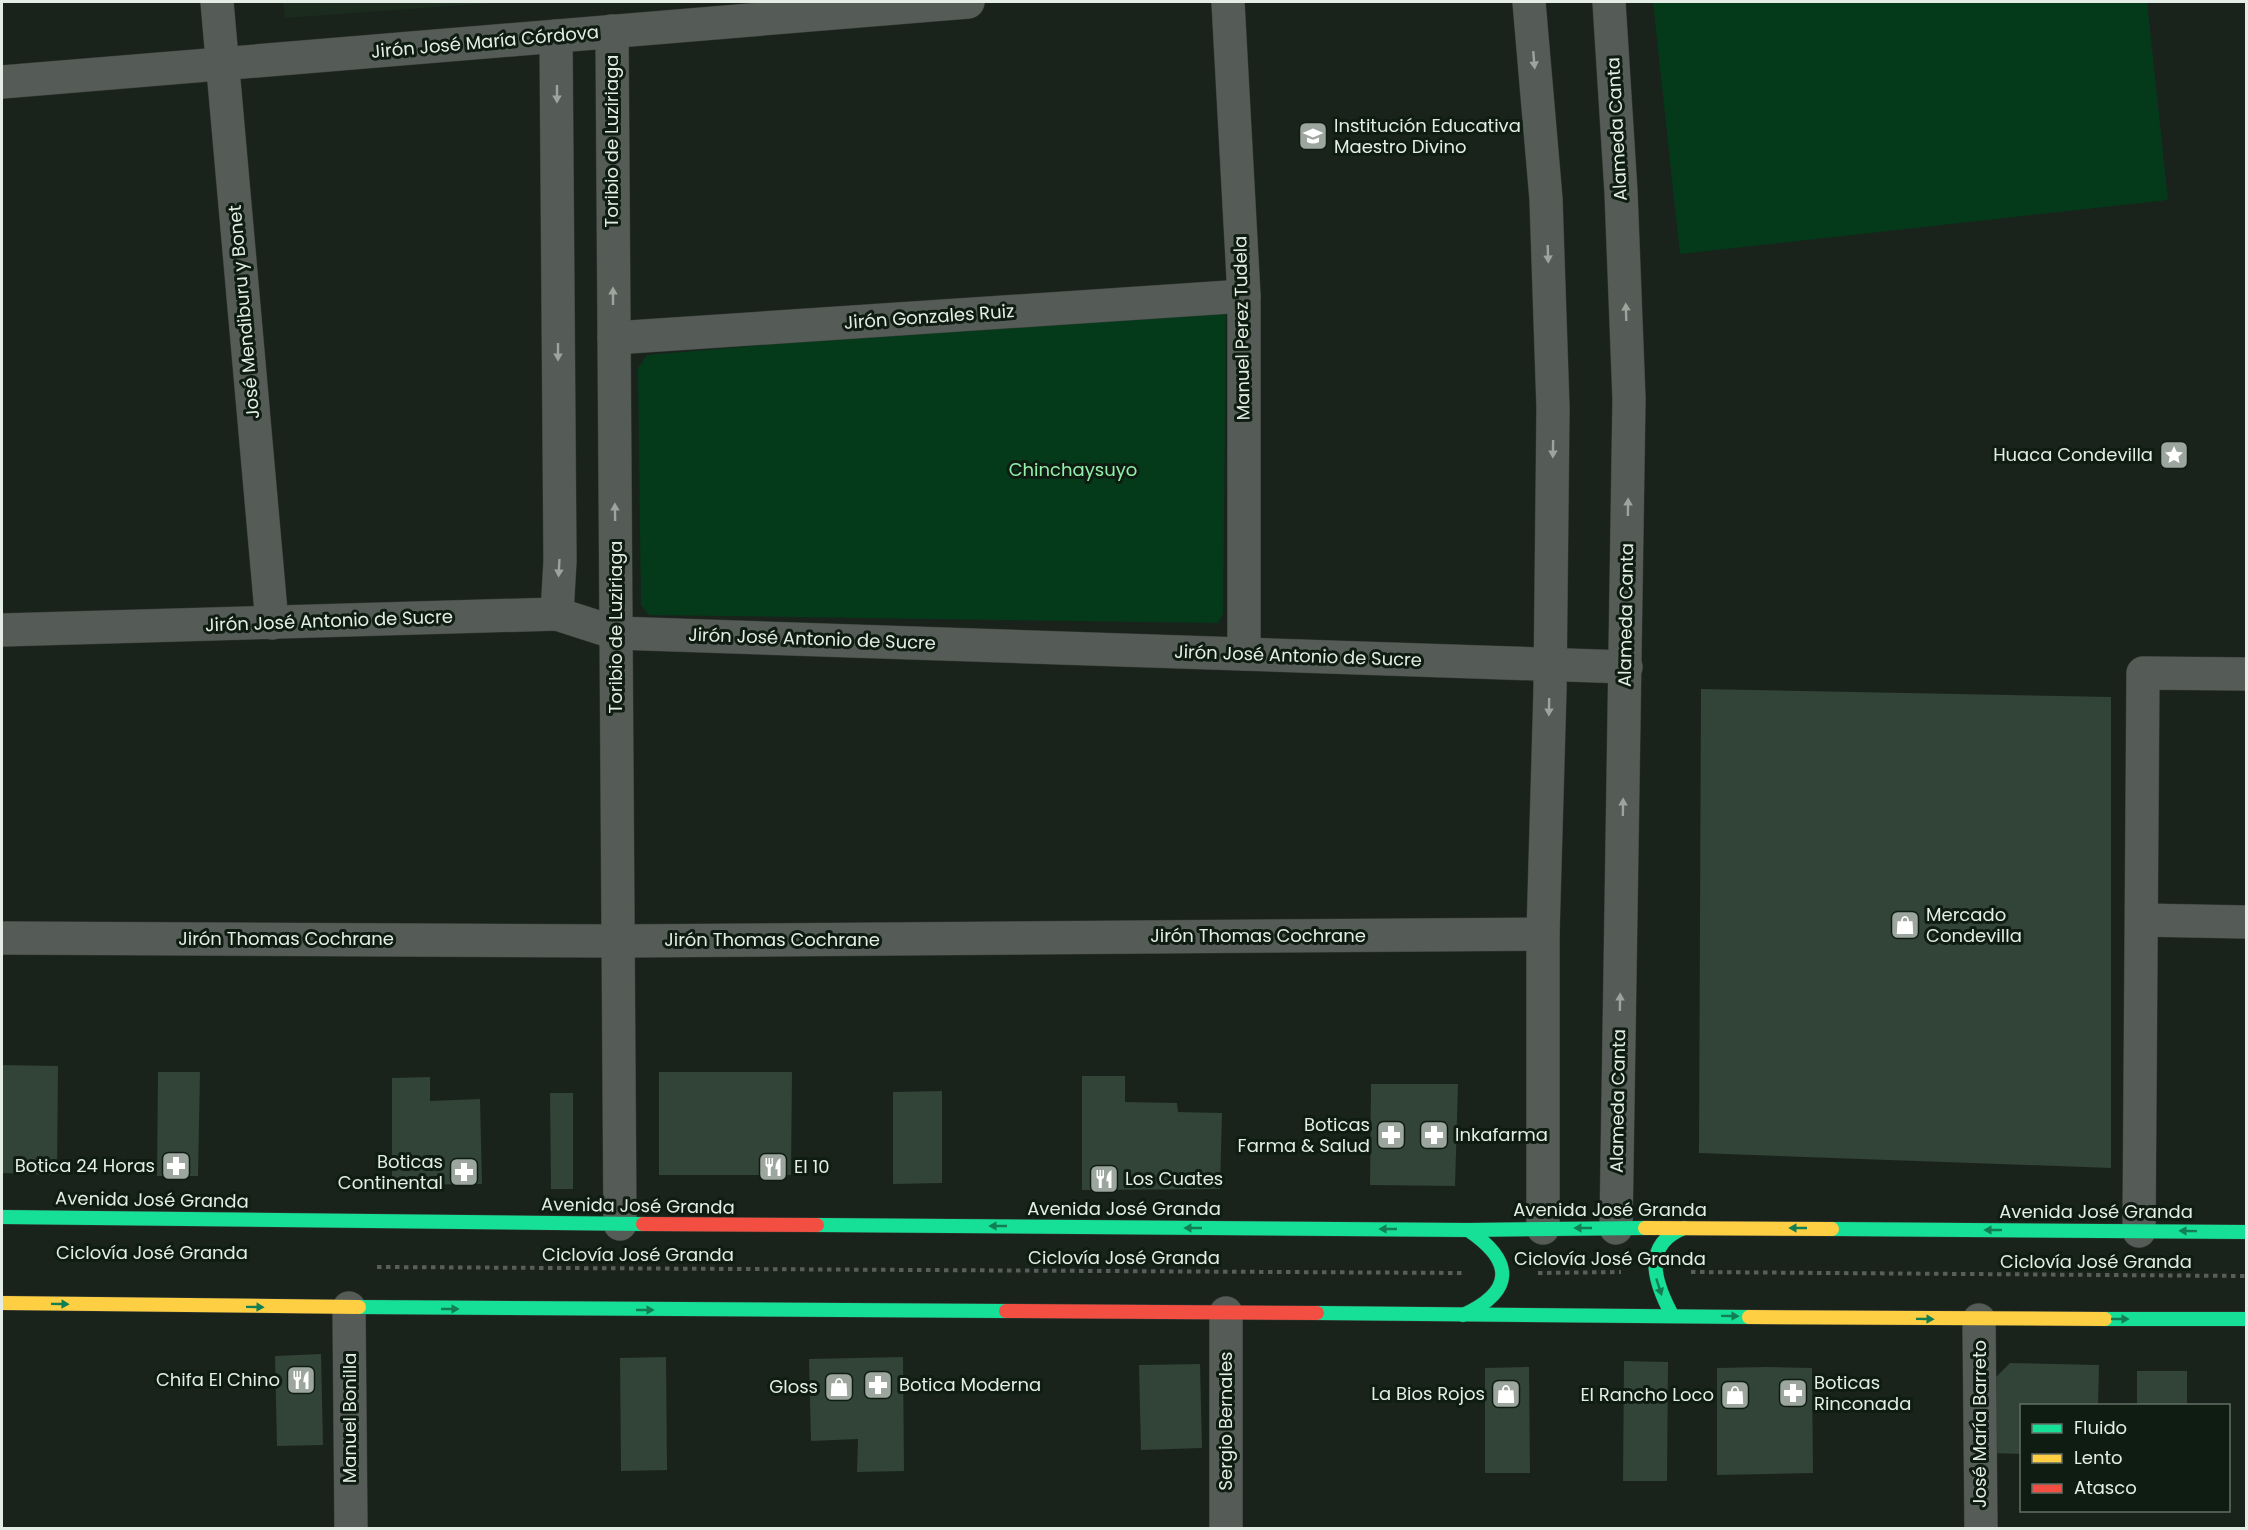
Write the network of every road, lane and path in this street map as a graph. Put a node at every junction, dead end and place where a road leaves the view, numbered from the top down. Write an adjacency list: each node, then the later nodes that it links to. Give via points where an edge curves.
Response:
1 (217, 2): 8 (street, José Mendiburu y Bonet)
2 (955, 2): 6 (street, Jirón José María Córdova)
3 (1228, 2): 10 (street, Manuel Perez Tudela)
4 (1529, 2): 17 (street, one-way to 17, via 1546,199 1553,408)
5 (1609, 2): 18 (street, Alameda Canta, one-way to 5, via 1629,399)
6 (612, 31): 7 (street, Jirón José María Córdova); 11 (street, Toribio de Luziriaga, one-way to 6)
7 (556, 36): 8 (street, Jirón José María Córdova); 12 (street, one-way to 12, via 560,561)
8 (222, 63): 9 (street, Jirón José María Córdova); 13 (street, José Mendiburu y Bonet)
9 (2, 82)
10 (1244, 296): 11 (street, Jirón Gonzales Ruiz); 16 (street, Manuel Perez Tudela)
11 (614, 338): 15 (street, Toribio de Luziriaga, one-way to 11)
12 (557, 614): 13 (street, Jirón José Antonio de Sucre); 15 (street, Jirón José Antonio de Sucre)
13 (272, 622): 14 (street, Jirón José Antonio de Sucre)
14 (2, 630)
15 (616, 633): 16 (street, Jirón José Antonio de Sucre); 24 (street, Toribio de Luziriaga)
16 (1244, 654): 17 (street, Jirón José Antonio de Sucre)
17 (1550, 664): 18 (street, Jirón José Antonio de Sucre); 22 (street, one-way to 22)
18 (1626, 667): 28 (street, Alameda Canta, one-way to 18)
19 (2247, 674): 20 (street, via 2144,673)
20 (2142, 920): 21 (street); 31 (street)
21 (2247, 922)
22 (1543, 934): 24 (street, Jirón Thomas Cochrane); 27 (street)
23 (2, 938): 24 (street, Jirón Thomas Cochrane)
24 (618, 941): 26 (street, Toribio de Luziriaga)
25 (2, 1217): 26 (main road, Avenida José Granda)
26 (620, 1224): 30 (main road, Avenida José Granda, one-way to 26)
27 (1543, 1228): 28 (main road, Avenida José Granda, one-way to 27); 30 (main road, Avenida José Granda)
28 (1616, 1228): 29 (main road, Avenida José Granda)
29 (1684, 1228): 31 (main road, Avenida José Granda, one-way to 29); 34 (main road, via 1668,1237 1658,1252)
30 (1468, 1230): 35 (main road, via 1496,1252)
31 (2139, 1231): 32 (main road, Avenida José Granda, one-way to 31)
32 (2247, 1232)
33 (371, 1267): 35 (path, Ciclovía José Granda)
34 (1654, 1272): 35 (path, Ciclovía José Granda); 36 (path, Ciclovía José Granda); 41 (main road, one-way to 41, via 1658,1291)
35 (1502, 1273): 40 (main road, via 1503,1282 1497,1293 1485,1305)
36 (2247, 1276)
37 (2, 1303): 38 (main road, one-way to 38)
38 (349, 1308): 39 (main road, one-way to 39); 44 (street, Manuel Bonilla)
39 (1226, 1312): 40 (main road); 45 (street, Sergio Bernales)
40 (1462, 1315): 41 (main road)
41 (1672, 1315): 43 (main road, one-way to 43)
42 (2247, 1319): 43 (main road, one-way to 42)
43 (1979, 1320): 46 (street, José María Barreto)
44 (351, 1528)
45 (1226, 1528)
46 (1981, 1528)

